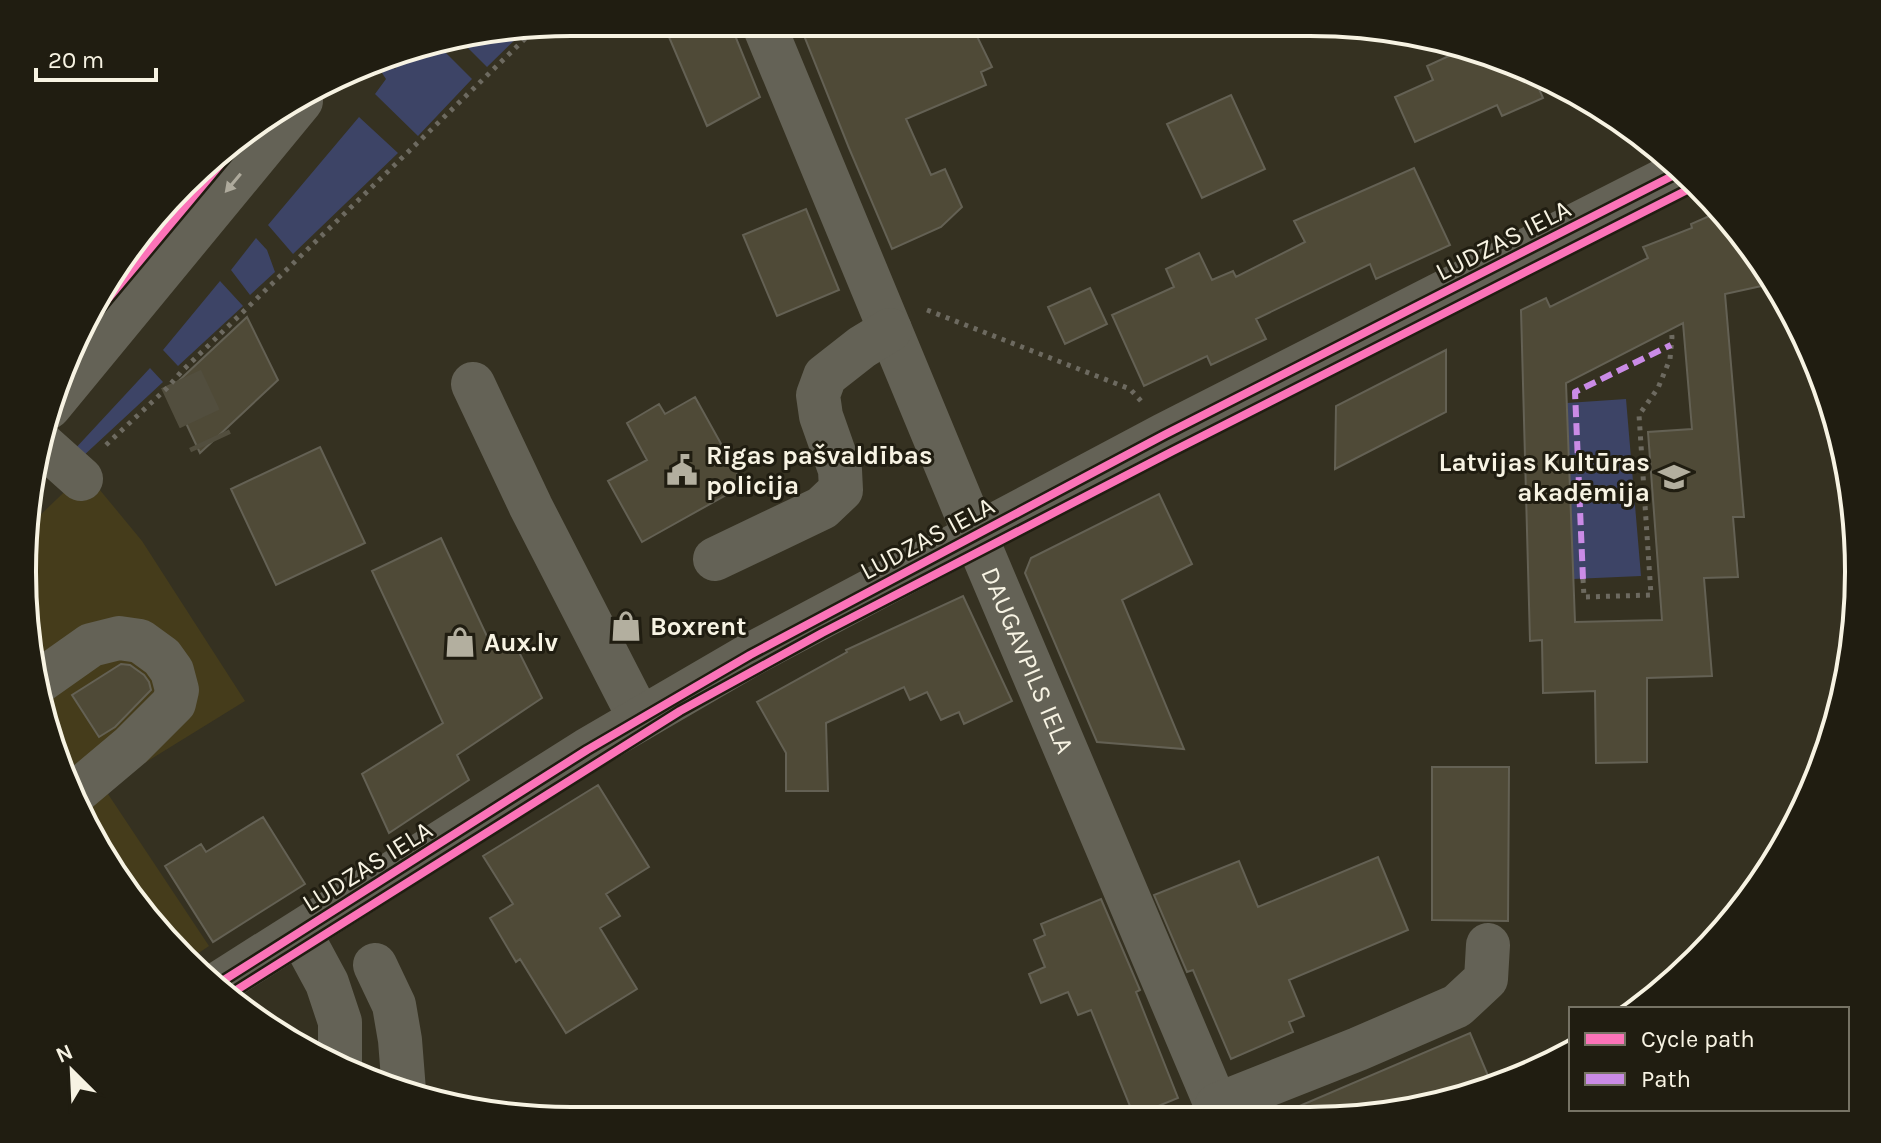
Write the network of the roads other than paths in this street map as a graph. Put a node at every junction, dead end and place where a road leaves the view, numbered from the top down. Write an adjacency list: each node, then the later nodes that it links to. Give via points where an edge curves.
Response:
1 (768, 36): 4 (street, DAUGAVPILS IELA)
2 (287, 118): 5 (street, one-way to 5)
3 (1671, 177): 9 (street, LUDZAS IELA)
4 (890, 330): 9 (street, DAUGAVPILS IELA); 10 (street, via 825,376 818,395 841,490 822,508)
5 (72, 379)
6 (473, 384): 12 (street)
7 (50, 451): 8 (street)
8 (78, 476)
9 (975, 535): 12 (street, LUDZAS IELA); 20 (street, DAUGAVPILS IELA)
10 (715, 559)
11 (46, 677): 13 (street, via 91,645 119,638 140,641 172,671 174,703)
12 (640, 719): 14 (street, LUDZAS IELA)
13 (82, 787)
14 (300, 933): 17 (street, LUDZAS IELA); 18 (street, via 327,983 340,1022)
15 (1488, 945): 21 (street, via 1486,979 1457,1006)
16 (375, 965): 19 (street, via 394,1005)
17 (225, 979)
18 (340, 1054)
19 (403, 1080)
20 (1218, 1107)
21 (1231, 1107)

